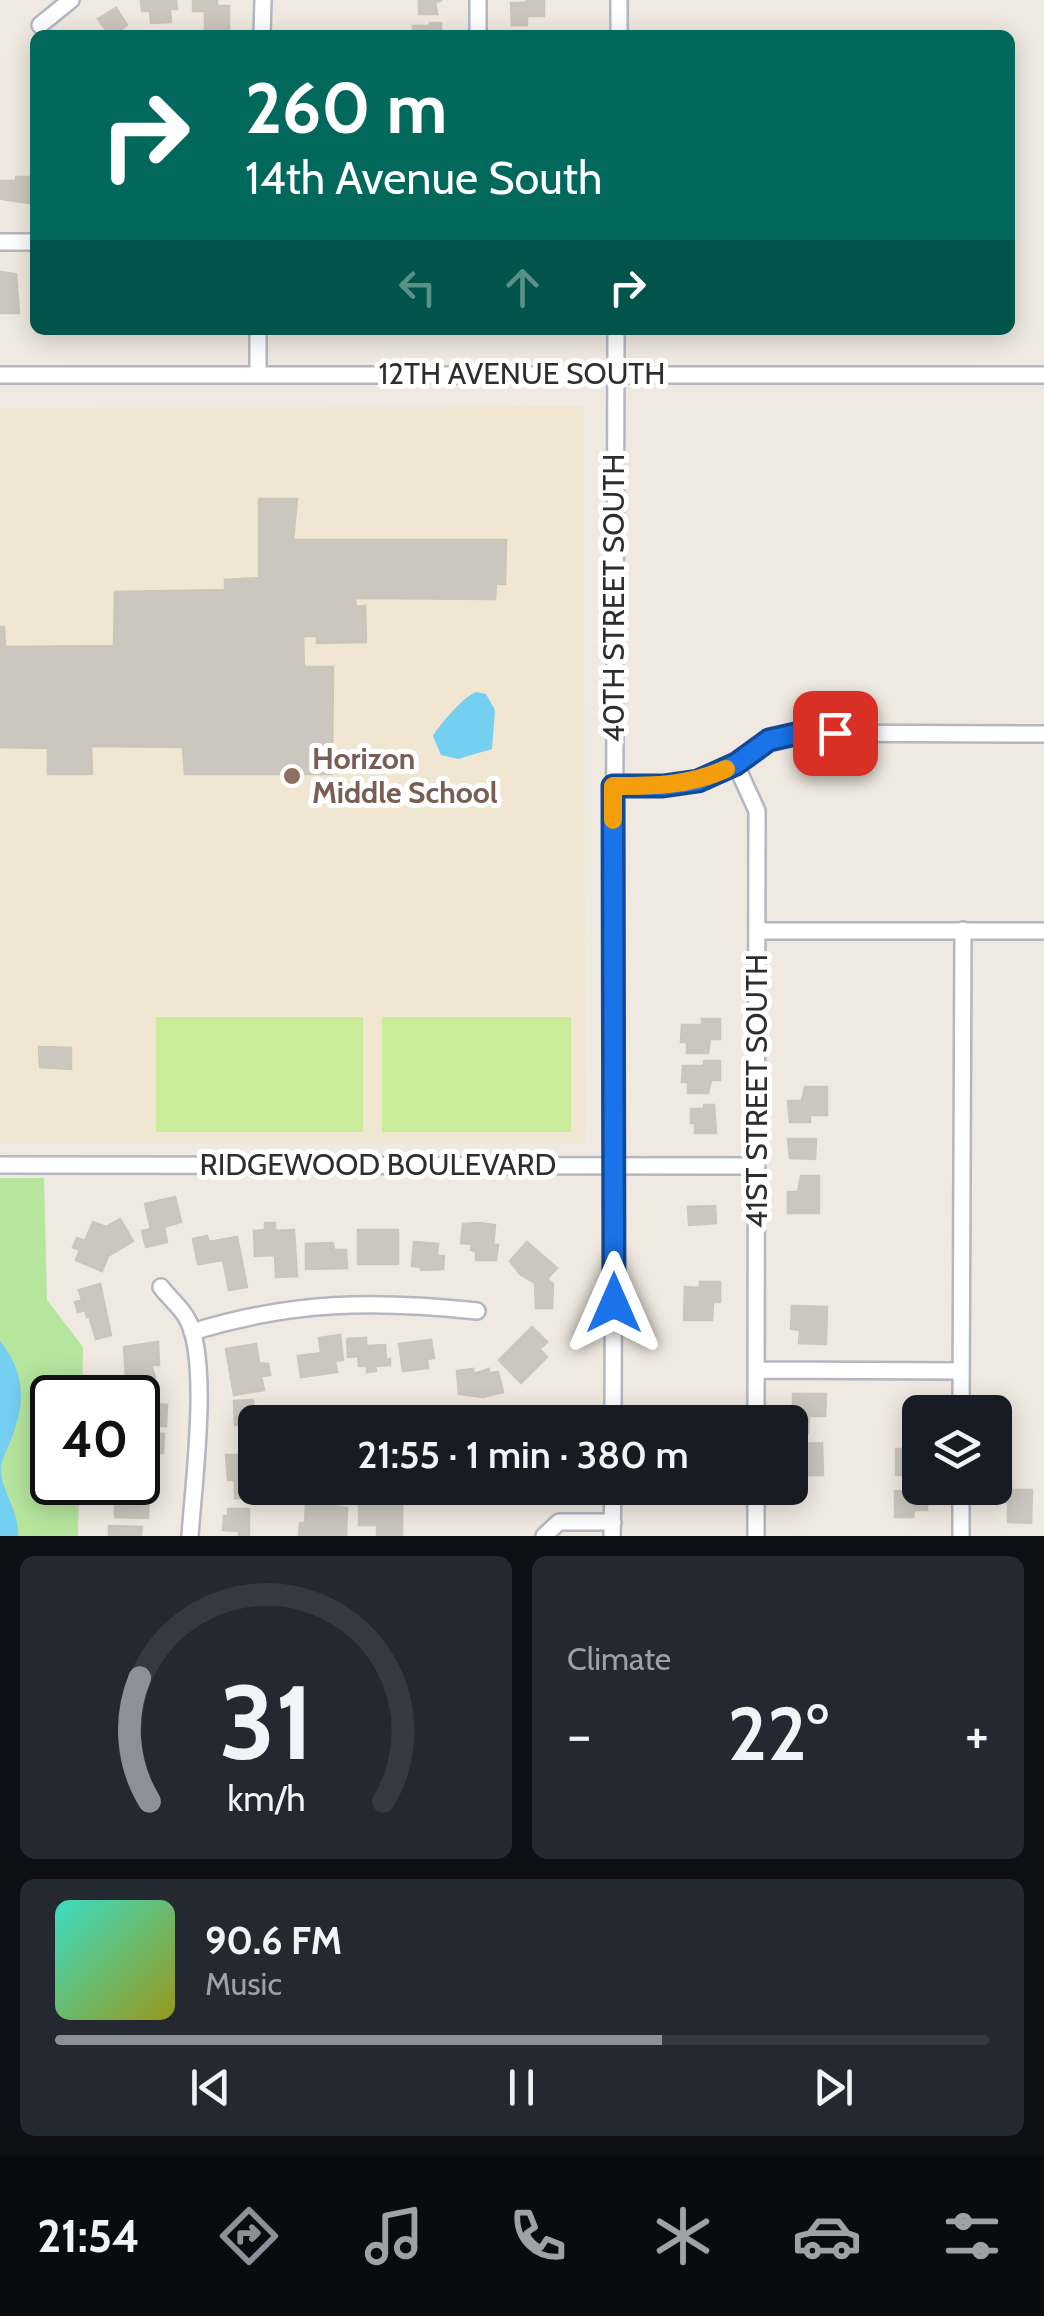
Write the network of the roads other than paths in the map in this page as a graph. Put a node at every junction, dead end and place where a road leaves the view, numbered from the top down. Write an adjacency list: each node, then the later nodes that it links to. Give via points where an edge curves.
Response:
1 (71, 0): 5 (street)
2 (262, 0): 6 (street)
3 (478, 0): 7 (street)
4 (620, 0): 8 (street)
5 (40, 26)
6 (262, 30)
7 (478, 30)
8 (619, 30)
9 (0, 242): 10 (street)
10 (30, 242)
11 (258, 335): 15 (street)
12 (616, 335): 13 (street, 40TH STREET SOUTH)
13 (616, 374): 15 (street, 12TH AVENUE SOUTH); 16 (street, 12TH AVENUE SOUTH); 19 (street, 40TH STREET SOUTH)
14 (0, 375): 15 (street, 12TH AVENUE SOUTH)
15 (258, 375)
16 (1044, 375)
17 (1044, 734): 18 (street, via 800,733 769,740)
18 (736, 764): 19 (street, via 698,781); 21 (street, 41ST STREET SOUTH, via 757,811)
19 (613, 786): 23 (street, 40TH STREET SOUTH)
20 (963, 930): 21 (street); 22 (street); 30 (street)
21 (756, 931): 25 (street, 41ST STREET SOUTH)
22 (1044, 931)
23 (615, 1164): 24 (street, RIDGEWOOD BOULEVARD); 25 (street, RIDGEWOOD BOULEVARD); 32 (street, 40TH STREET SOUTH)
24 (0, 1165)
25 (757, 1166): 29 (street, 41ST STREET SOUTH)
26 (161, 1287): 28 (street)
27 (477, 1311): 28 (street, via 347,1303)
28 (192, 1332): 37 (street, via 199,1401)
29 (756, 1370): 30 (street); 33 (street, 41ST STREET SOUTH)
30 (962, 1371): 31 (street)
31 (961, 1395)
32 (614, 1405)
33 (756, 1405)
34 (756, 1505): 39 (street)
35 (961, 1505): 40 (street)
36 (612, 1529): 38 (street, via 559,1522)
37 (190, 1536)
38 (544, 1536)
39 (756, 1536)
40 (961, 1536)

